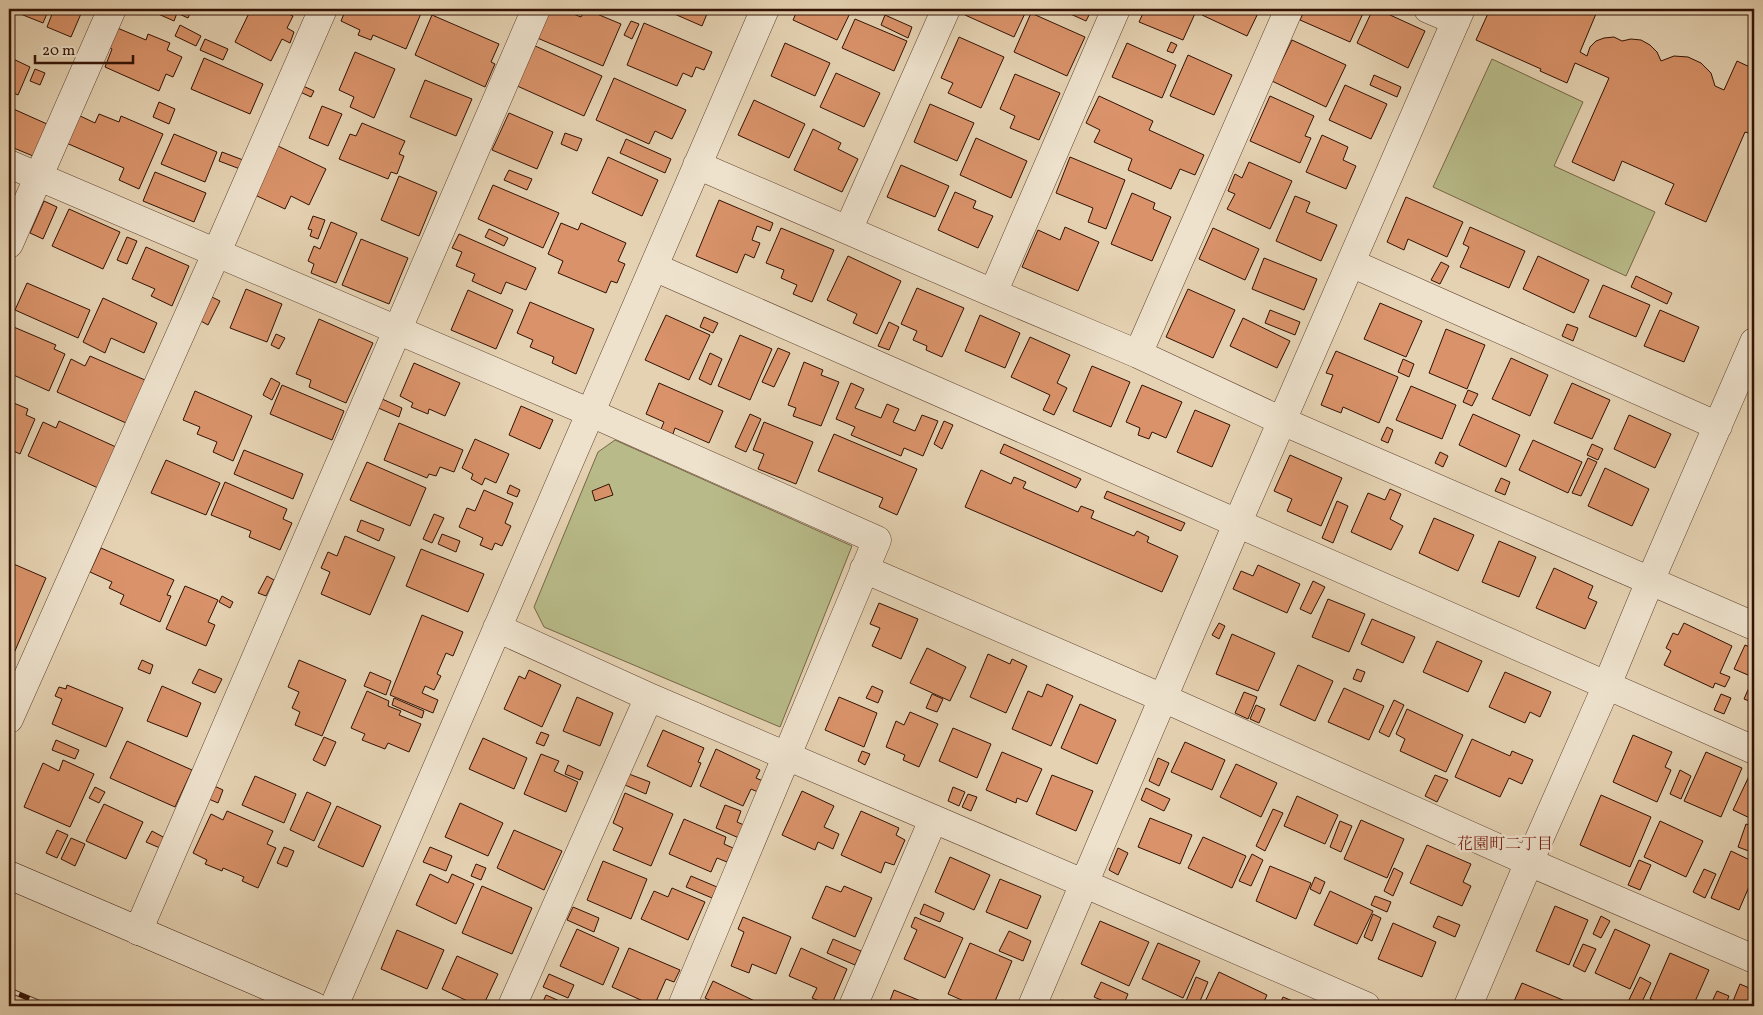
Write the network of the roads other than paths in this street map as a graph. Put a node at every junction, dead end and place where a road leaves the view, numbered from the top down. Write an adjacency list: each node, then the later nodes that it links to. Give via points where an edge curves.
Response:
1 (112, 9): 12 (street)
2 (323, 9): 15 (street)
3 (536, 9): 19 (street)
4 (765, 9): 11 (street)
5 (946, 9): 13 (street)
6 (1116, 9): 18 (street)
7 (1289, 9): 21 (street)
8 (1428, 9): 9 (street)
9 (1458, 15): 16 (street)
10 (9, 164): 12 (street)
11 (697, 164): 13 (street); 17 (street)
12 (38, 177): 14 (street); 15 (street)
13 (848, 230): 18 (street)
14 (9, 244)
15 (216, 254): 19 (street); 33 (street)
16 (1351, 263): 23 (street); 24 (street)
17 (654, 266): 22 (street); 25 (street)
18 (993, 293): 21 (street)
19 (396, 329): 22 (street); 40 (street)
20 (1754, 342): 24 (street)
21 (1138, 354): 23 (street)
22 (591, 413): 26 (street, via 877,540); 29 (street)
23 (1282, 421): 25 (street); 27 (street)
24 (1718, 426): 27 (street)
25 (1238, 524): 30 (street); 32 (street)
26 (864, 569): 32 (street); 35 (street)
27 (1650, 581): 28 (street); 30 (street)
28 (1754, 626)
29 (496, 628): 31 (street); 43 (street)
30 (1607, 685): 34 (street); 37 (street)
31 (648, 697): 35 (street); 44 (street)
32 (1163, 698): 37 (street); 39 (street)
33 (9, 720)
34 (1754, 750)
35 (785, 756): 36 (street); 45 (street)
36 (933, 820): 39 (street); 46 (street)
37 (1528, 862): 41 (street); 49 (street)
38 (9, 875): 40 (street)
39 (1083, 883): 47 (street); 48 (street)
40 (138, 931): 42 (street)
41 (1754, 959)
42 (314, 1006)
43 (334, 1006)
44 (512, 1006)
45 (682, 1006)
46 (853, 1006)
47 (1032, 1006)
48 (1366, 1006)
49 (1468, 1006)

